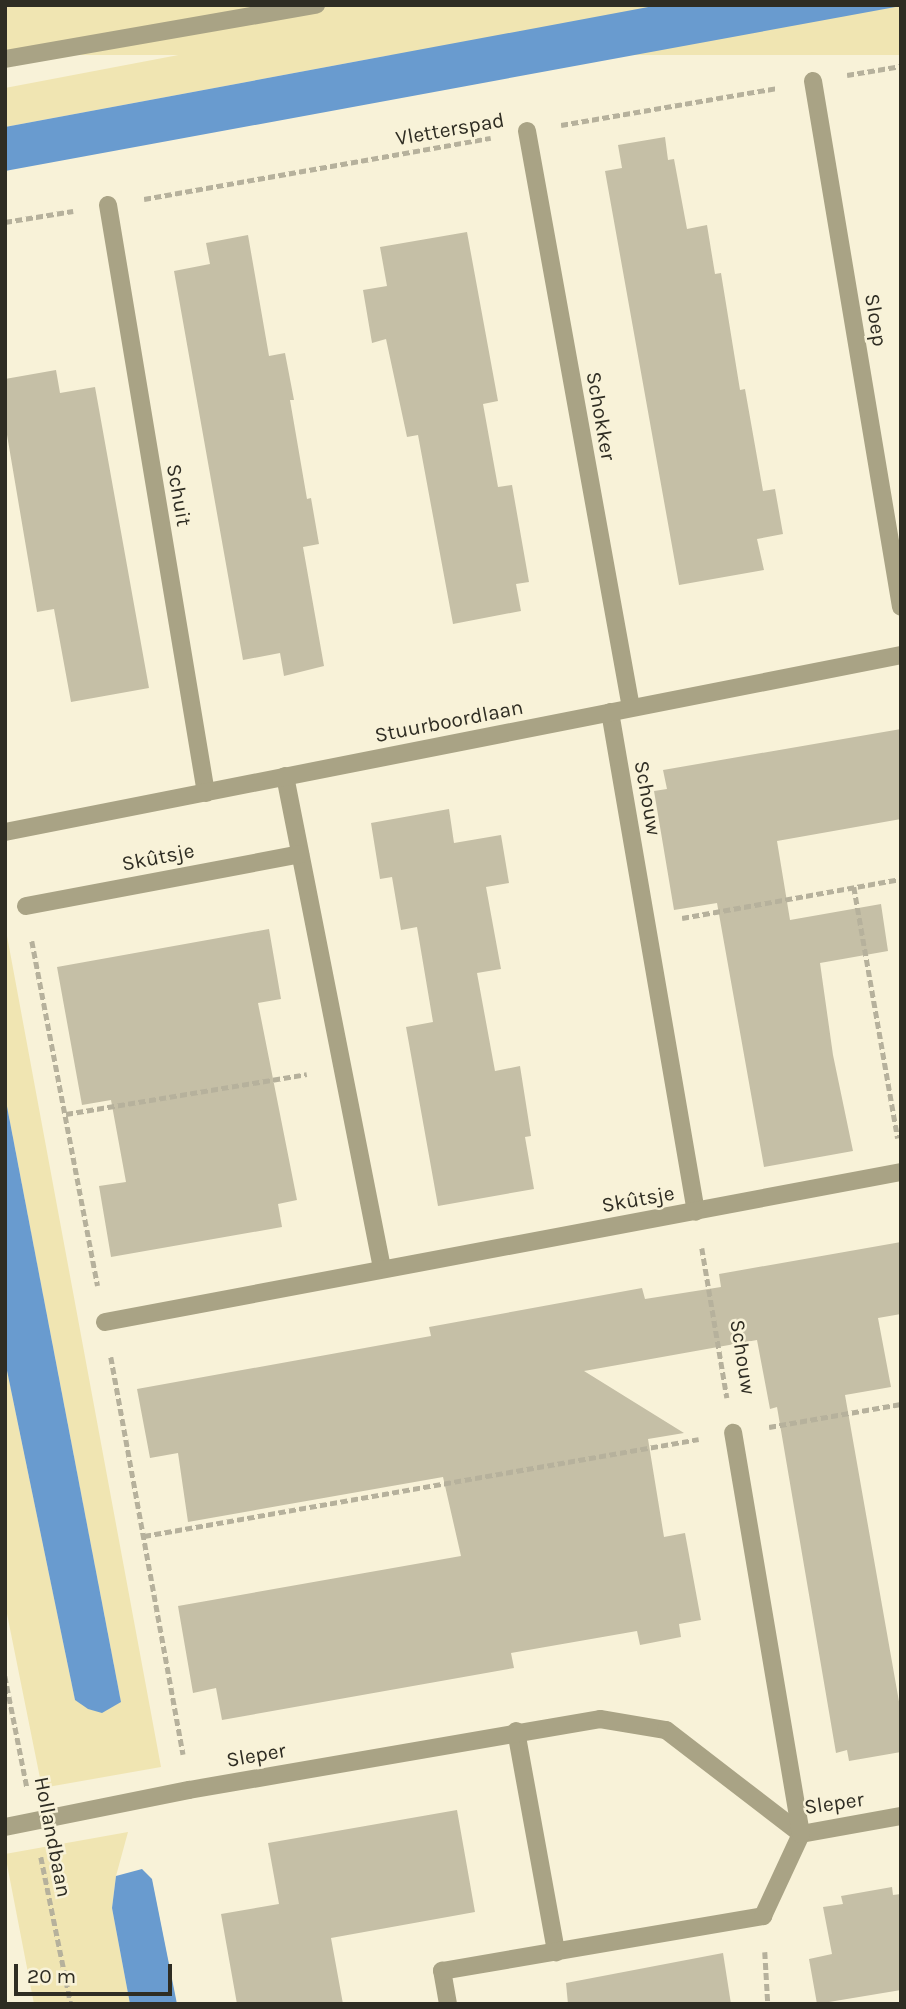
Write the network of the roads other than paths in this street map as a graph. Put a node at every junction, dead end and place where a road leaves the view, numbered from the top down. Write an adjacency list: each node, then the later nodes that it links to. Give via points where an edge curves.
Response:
1 (316, 5): 2 (street)
2 (5, 59)
3 (813, 81): 6 (street, Sloep)
4 (527, 131): 8 (street, Schokker)
5 (108, 205): 11 (street, Schuit)
6 (901, 607)
7 (901, 655): 8 (street, Stuurboordlaan)
8 (631, 708): 9 (street, Stuurboordlaan)
9 (610, 712): 10 (street, Stuurboordlaan); 16 (street, Schouw)
10 (285, 776): 11 (street, Stuurboordlaan); 13 (street)
11 (206, 793): 12 (street, Stuurboordlaan)
12 (5, 832)
13 (300, 854): 14 (street, Skûtsje); 17 (street)
14 (26, 906)
15 (901, 1172): 16 (street, Skûtsje)
16 (696, 1212): 17 (street, Skûtsje)
17 (382, 1268): 18 (street, Skûtsje)
18 (105, 1322)
19 (733, 1433): 23 (street)
20 (516, 1731): 22 (street, Sleper); 23 (street, Sleper, via 600,1719 666,1730); 24 (street)
21 (901, 1816): 23 (street, Sleper)
22 (5, 1827)
23 (801, 1834): 24 (street, via 763,1916)
24 (556, 1952): 25 (street, via 442,1971)
25 (448, 2004)

